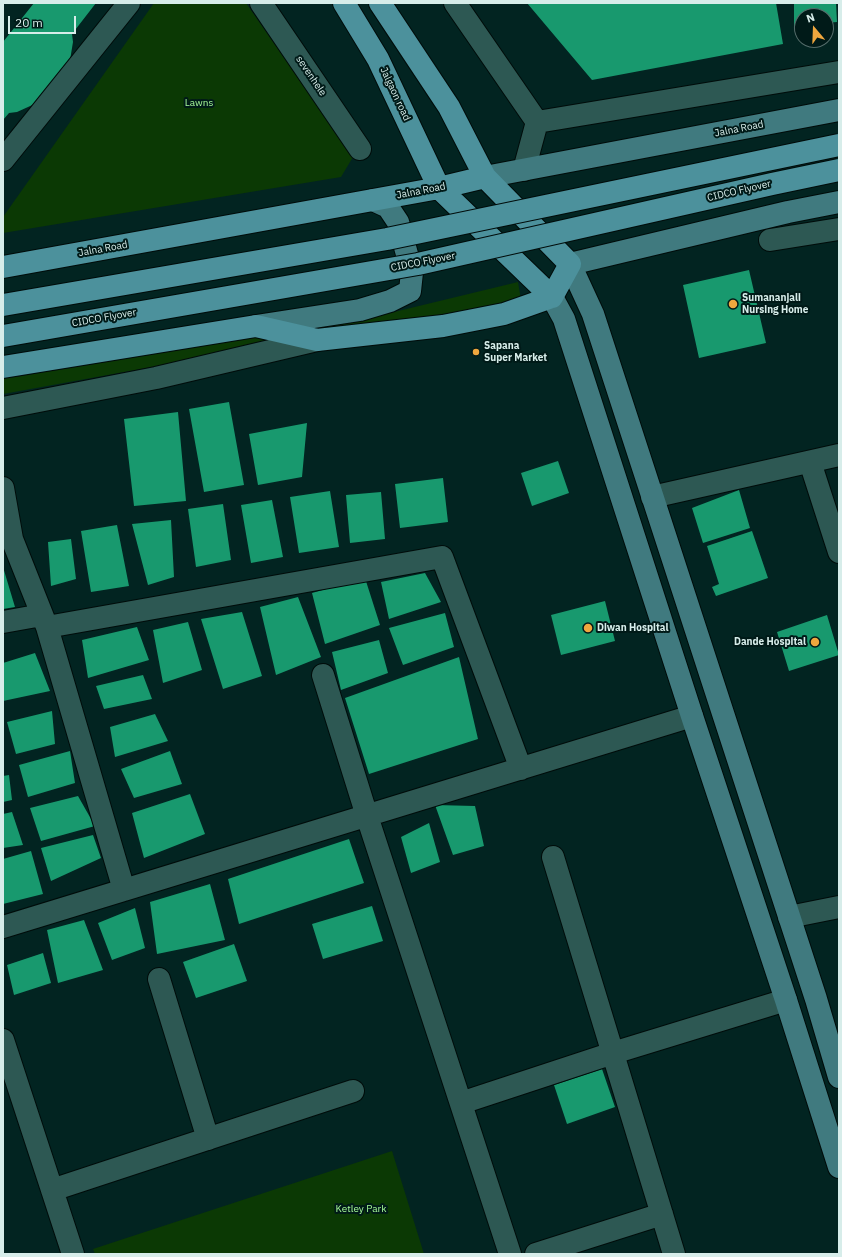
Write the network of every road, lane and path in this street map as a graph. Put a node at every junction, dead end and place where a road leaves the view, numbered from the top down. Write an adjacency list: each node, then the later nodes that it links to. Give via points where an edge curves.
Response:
1 (129, 3): 11 (street)
2 (261, 3): 10 (street, sevenhele)
3 (344, 3): 15 (highway, Jalgaon road, via 378,59)
4 (380, 3): 14 (highway, via 448,107)
5 (455, 3): 8 (street)
6 (839, 72): 8 (street)
7 (839, 110): 12 (main road, Jalna Road)
8 (537, 122): 12 (street)
9 (839, 145): 23 (highway, bridge, via 387,239)
10 (360, 149)
11 (3, 160)
12 (524, 170): 14 (main road, Jalna Road)
13 (839, 170): 25 (highway, CIDCO Flyover, bridge, via 418,264)
14 (485, 178): 15 (highway, Jalna Road); 20 (highway)
15 (439, 188): 16 (highway, Jalna Road); 22 (highway)
16 (373, 200): 21 (highway, Jalna Road); 24 (main road, via 388,207 398,222 412,272 410,291 390,301 360,310)
17 (839, 202): 20 (main road)
18 (839, 229): 19 (street)
19 (770, 240)
20 (570, 264): 22 (highway); 32 (main road, via 593,314)
21 (3, 267)
22 (552, 297): 26 (highway, via 504,314 443,326); 37 (main road, via 564,319)
23 (3, 305)
24 (256, 326): 26 (highway); 27 (highway)
25 (3, 336)
26 (316, 340): 28 (street, via 156,378)
27 (3, 367)
28 (3, 408)
29 (839, 455): 30 (street)
30 (810, 462): 32 (street); 33 (street)
31 (3, 488): 34 (street, via 12,539)
32 (652, 497): 43 (main road)
33 (839, 552)
34 (45, 621): 35 (street); 38 (street, via 442,557); 41 (street)
35 (3, 622)
36 (324, 675): 39 (street)
37 (692, 716): 38 (street); 46 (main road)
38 (521, 768): 39 (street)
39 (367, 816): 41 (street); 51 (street)
40 (553, 857): 48 (street)
41 (124, 890): 44 (street)
42 (839, 907): 43 (street)
43 (790, 917): 49 (main road)
44 (3, 927)
45 (160, 978): 52 (street)
46 (786, 1000): 48 (street); 53 (main road)
47 (3, 1040): 54 (street)
48 (613, 1054): 51 (street); 55 (street)
49 (839, 1077)
50 (353, 1091): 52 (street)
51 (461, 1104): 57 (street)
52 (208, 1138): 54 (street)
53 (839, 1167)
54 (52, 1190): 56 (street)
55 (662, 1214): 58 (street); 59 (street)
56 (73, 1254)
57 (510, 1254)
58 (536, 1254)
59 (674, 1254)

